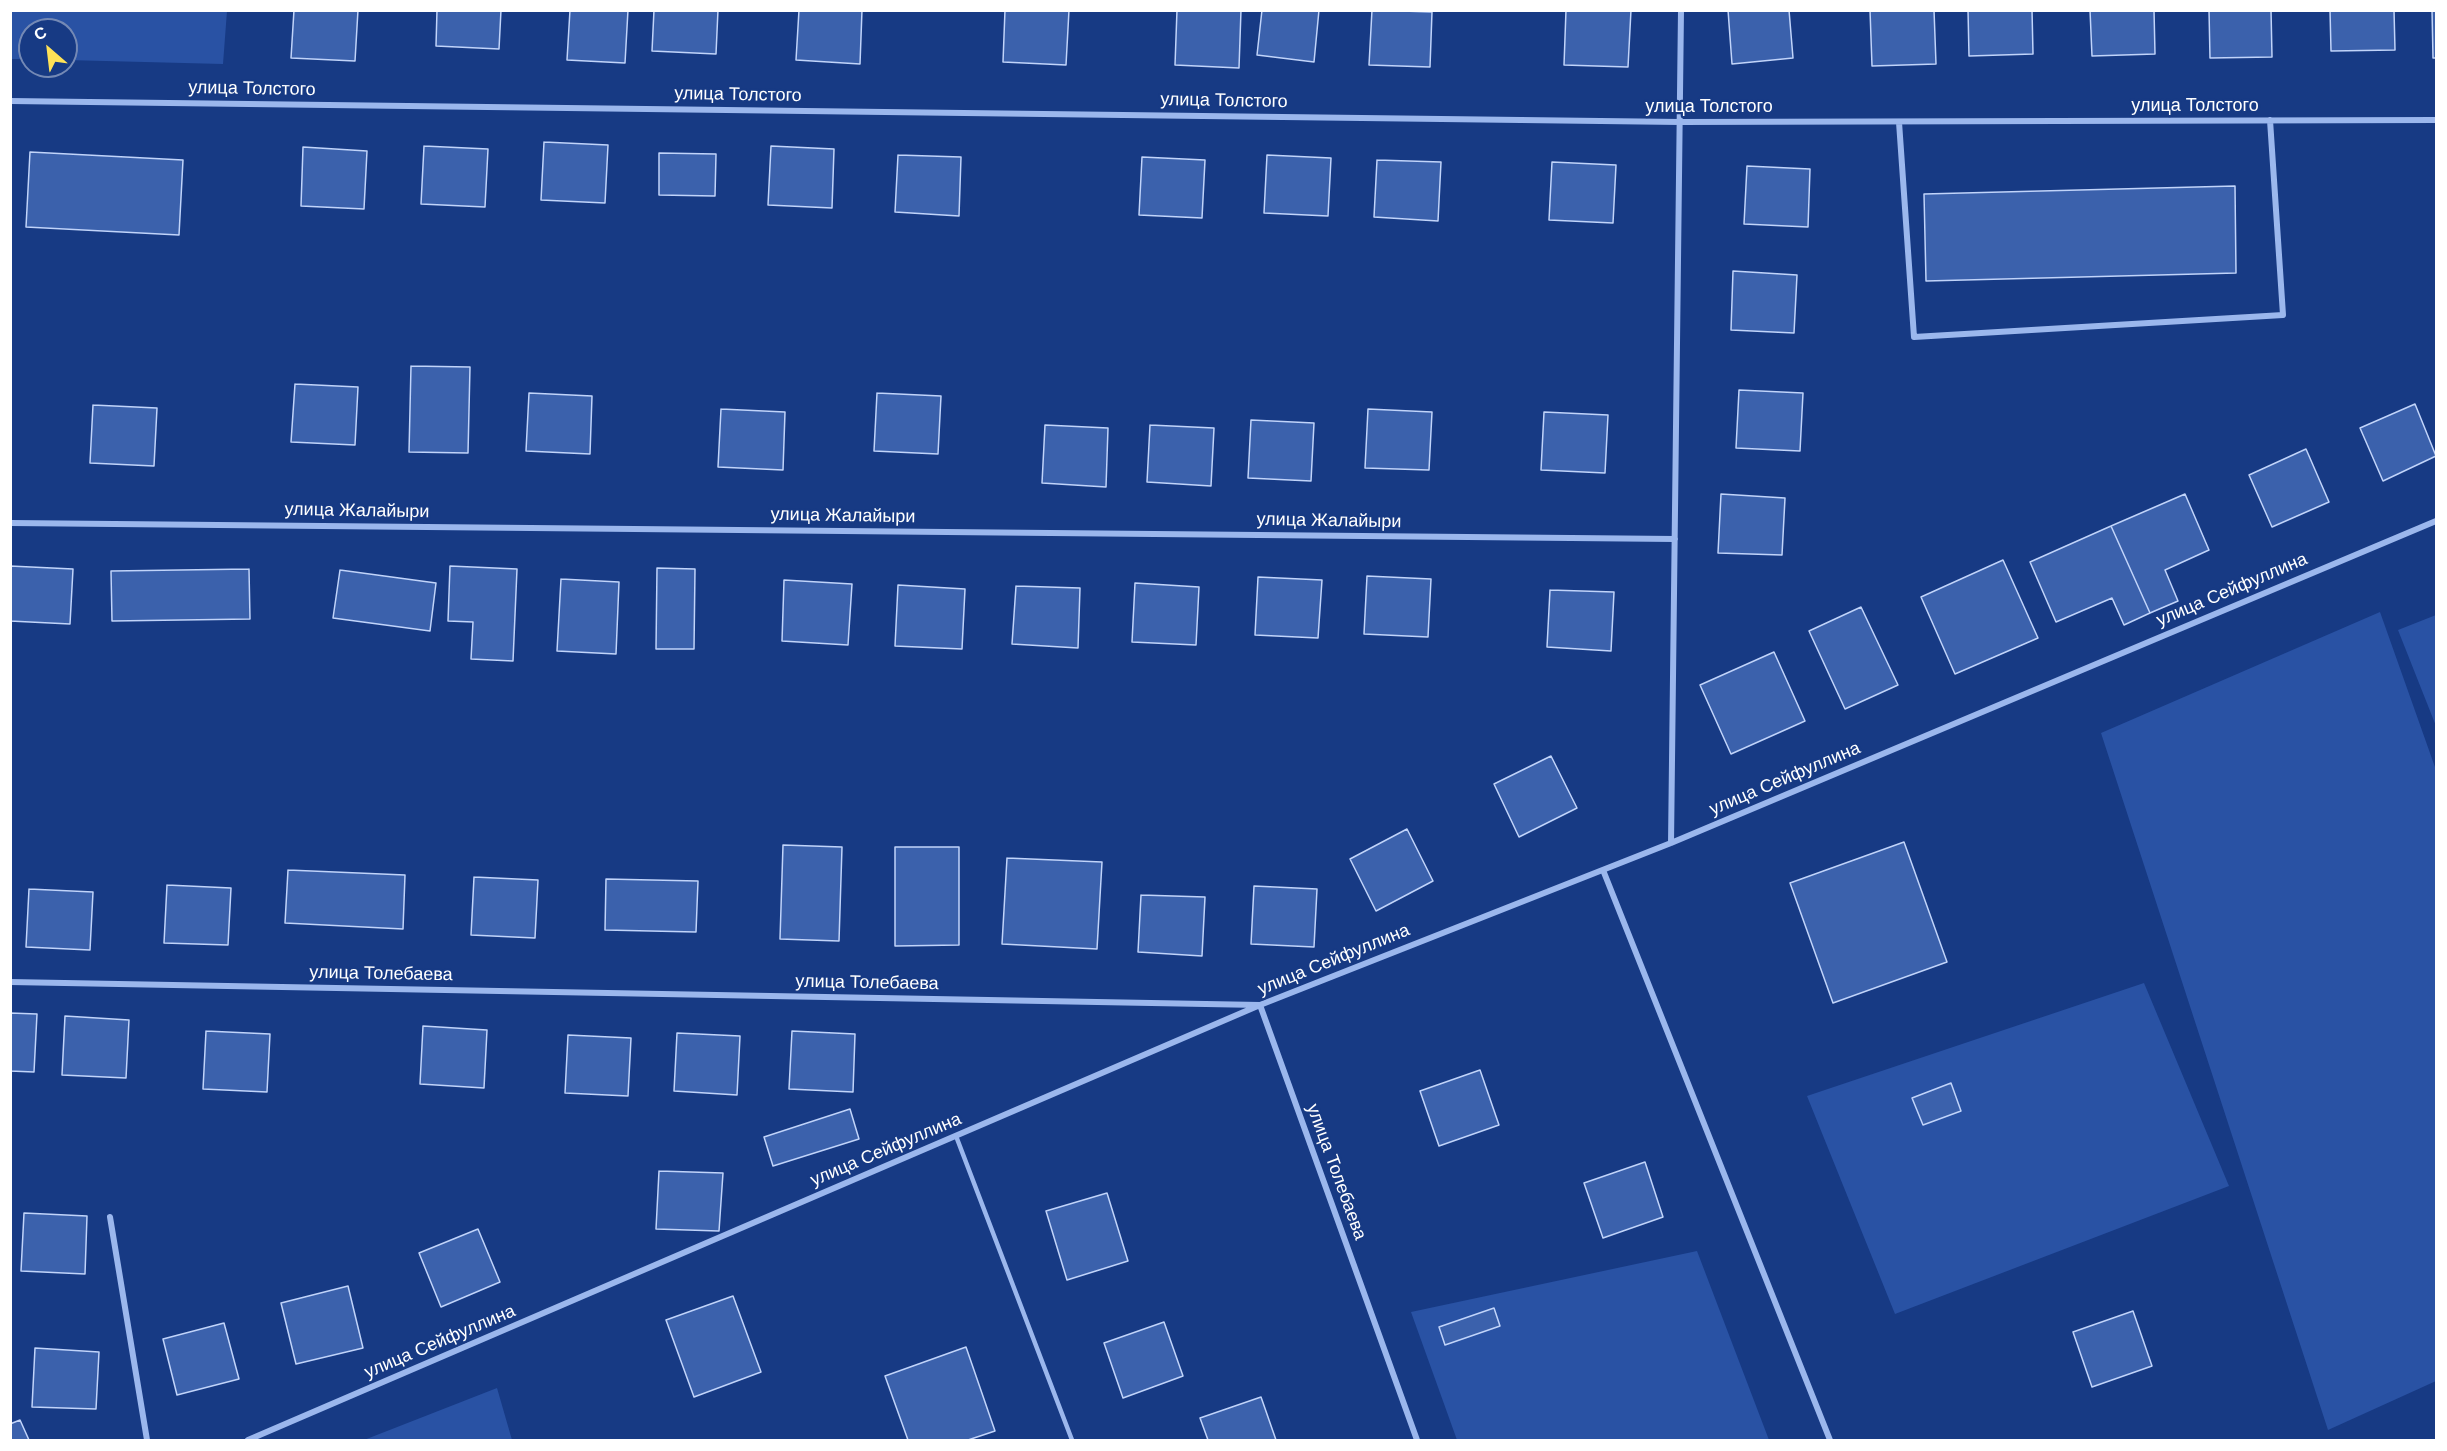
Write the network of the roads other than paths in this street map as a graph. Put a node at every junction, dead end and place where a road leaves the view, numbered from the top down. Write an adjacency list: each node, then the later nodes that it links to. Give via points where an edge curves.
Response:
1 (1681, 10): 5 (street)
2 (10, 101): 5 (street, улица Толстого)
3 (2270, 120): 4 (street, улица Толстого); 6 (street, улица Толстого); 6 (street, via 2283,315 1914,337)
4 (2436, 120)
5 (1680, 122): 6 (street, улица Толстого); 9 (street)
6 (1899, 122)
7 (2436, 521): 10 (street, улица Сейфуллина)
8 (10, 523): 9 (street, улица Жалайыри)
9 (1675, 539): 10 (street)
10 (1671, 843): 11 (street, улица Сейфуллина)
11 (1603, 870): 13 (street, улица Сейфуллина); 20 (street)
12 (10, 982): 13 (street, улица Толебаева)
13 (1260, 1005): 14 (street, улица Сейфуллина); 19 (street, улица Толебаева)
14 (956, 1136): 17 (street, улица Сейфуллина); 18 (lane)
15 (110, 1217): 16 (street)
16 (147, 1440)
17 (248, 1440)
18 (1072, 1440)
19 (1417, 1440)
20 (1830, 1440)

